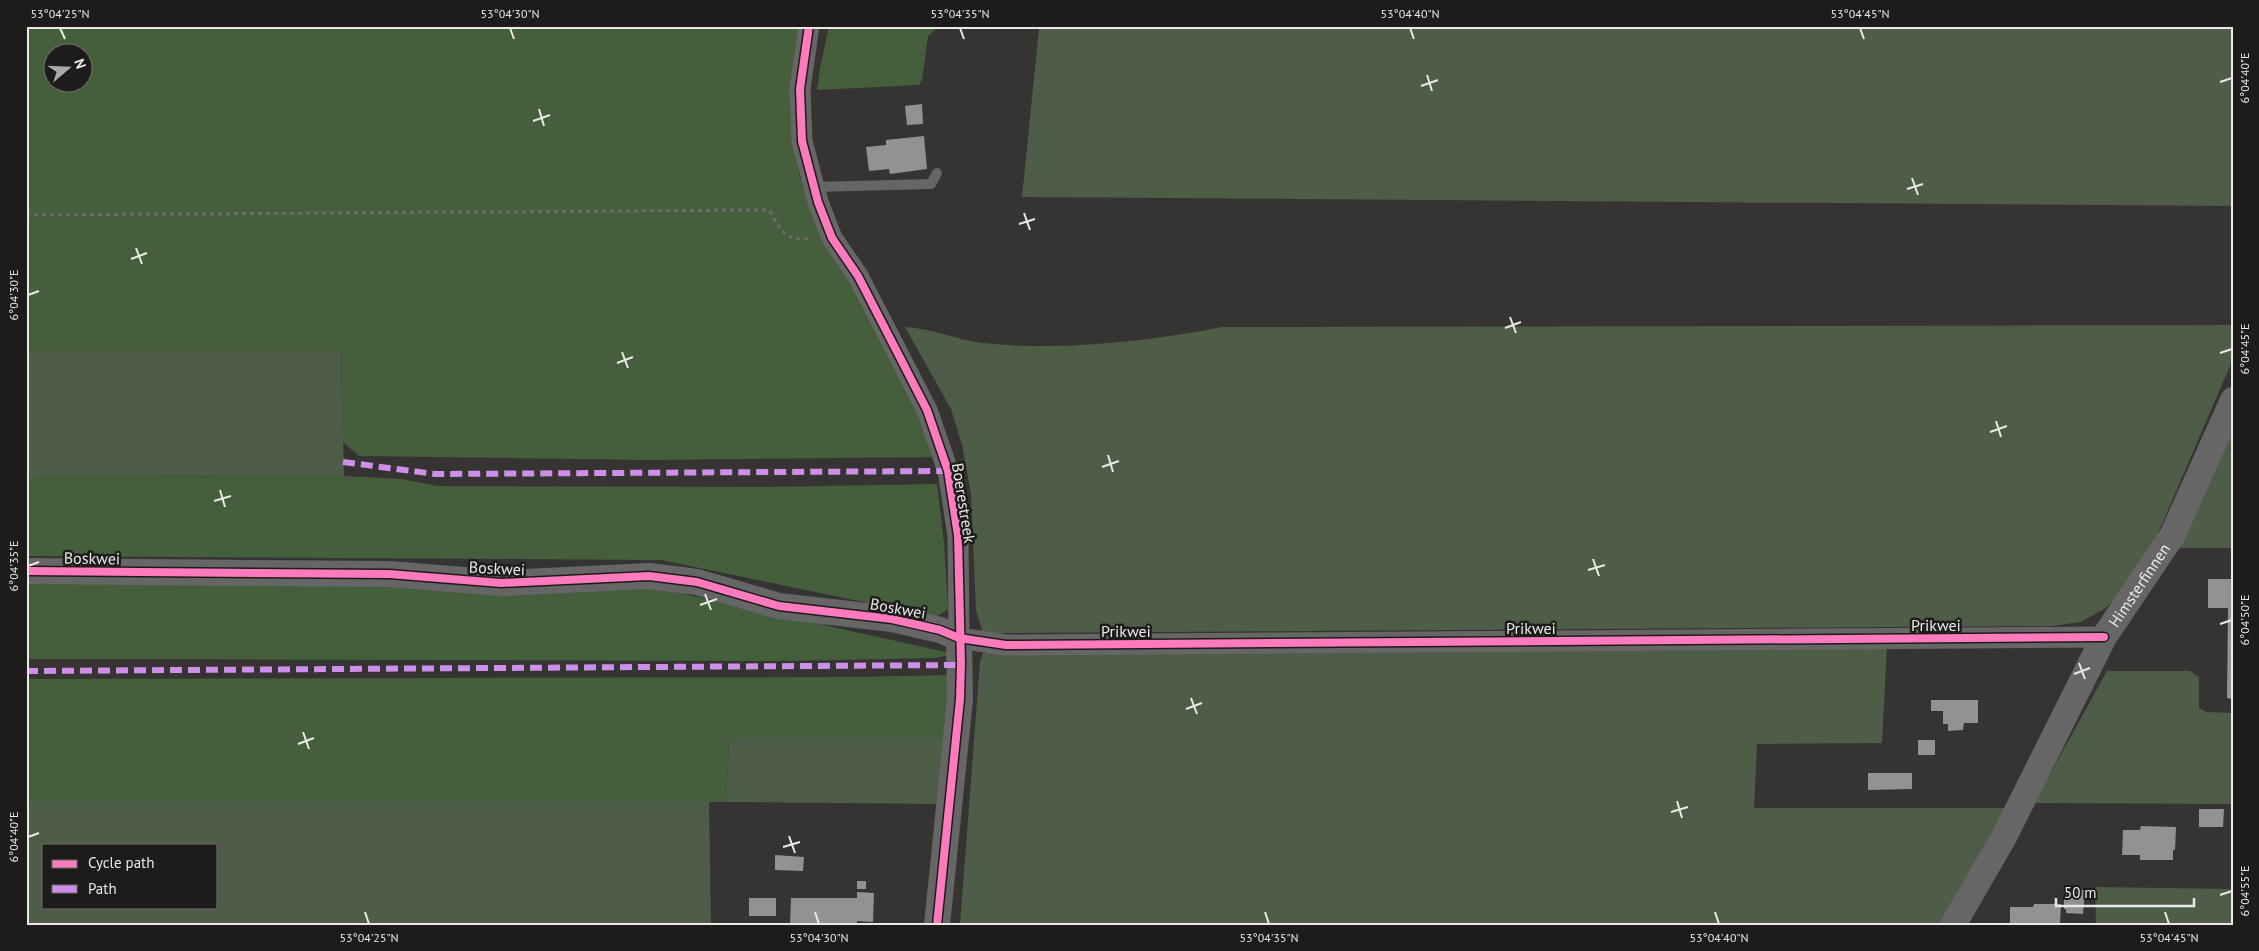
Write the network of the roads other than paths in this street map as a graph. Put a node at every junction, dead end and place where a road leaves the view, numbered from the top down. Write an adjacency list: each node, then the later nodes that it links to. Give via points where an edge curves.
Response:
1 (809, 26): 3 (street, Boerestreek, via 800,89 802,141)
2 (938, 174): 3 (lane, via 931,184)
3 (814, 187): 7 (street, Boerestreek, via 832,238 858,276 927,410 948,471 958,536)
4 (2233, 400): 6 (street, Himsterfinnen, via 2172,536)
5 (26, 571): 7 (street, Boskwei, via 389,574 501,584 649,576 697,582 779,606 892,619 940,630)
6 (2104, 637): 7 (street, Prikwei, via 1006,645); 9 (street, Himsterfinnen, via 2004,837)
7 (959, 638): 8 (street, Boerestreek, via 960,699)
8 (937, 925)
9 (1953, 925)

